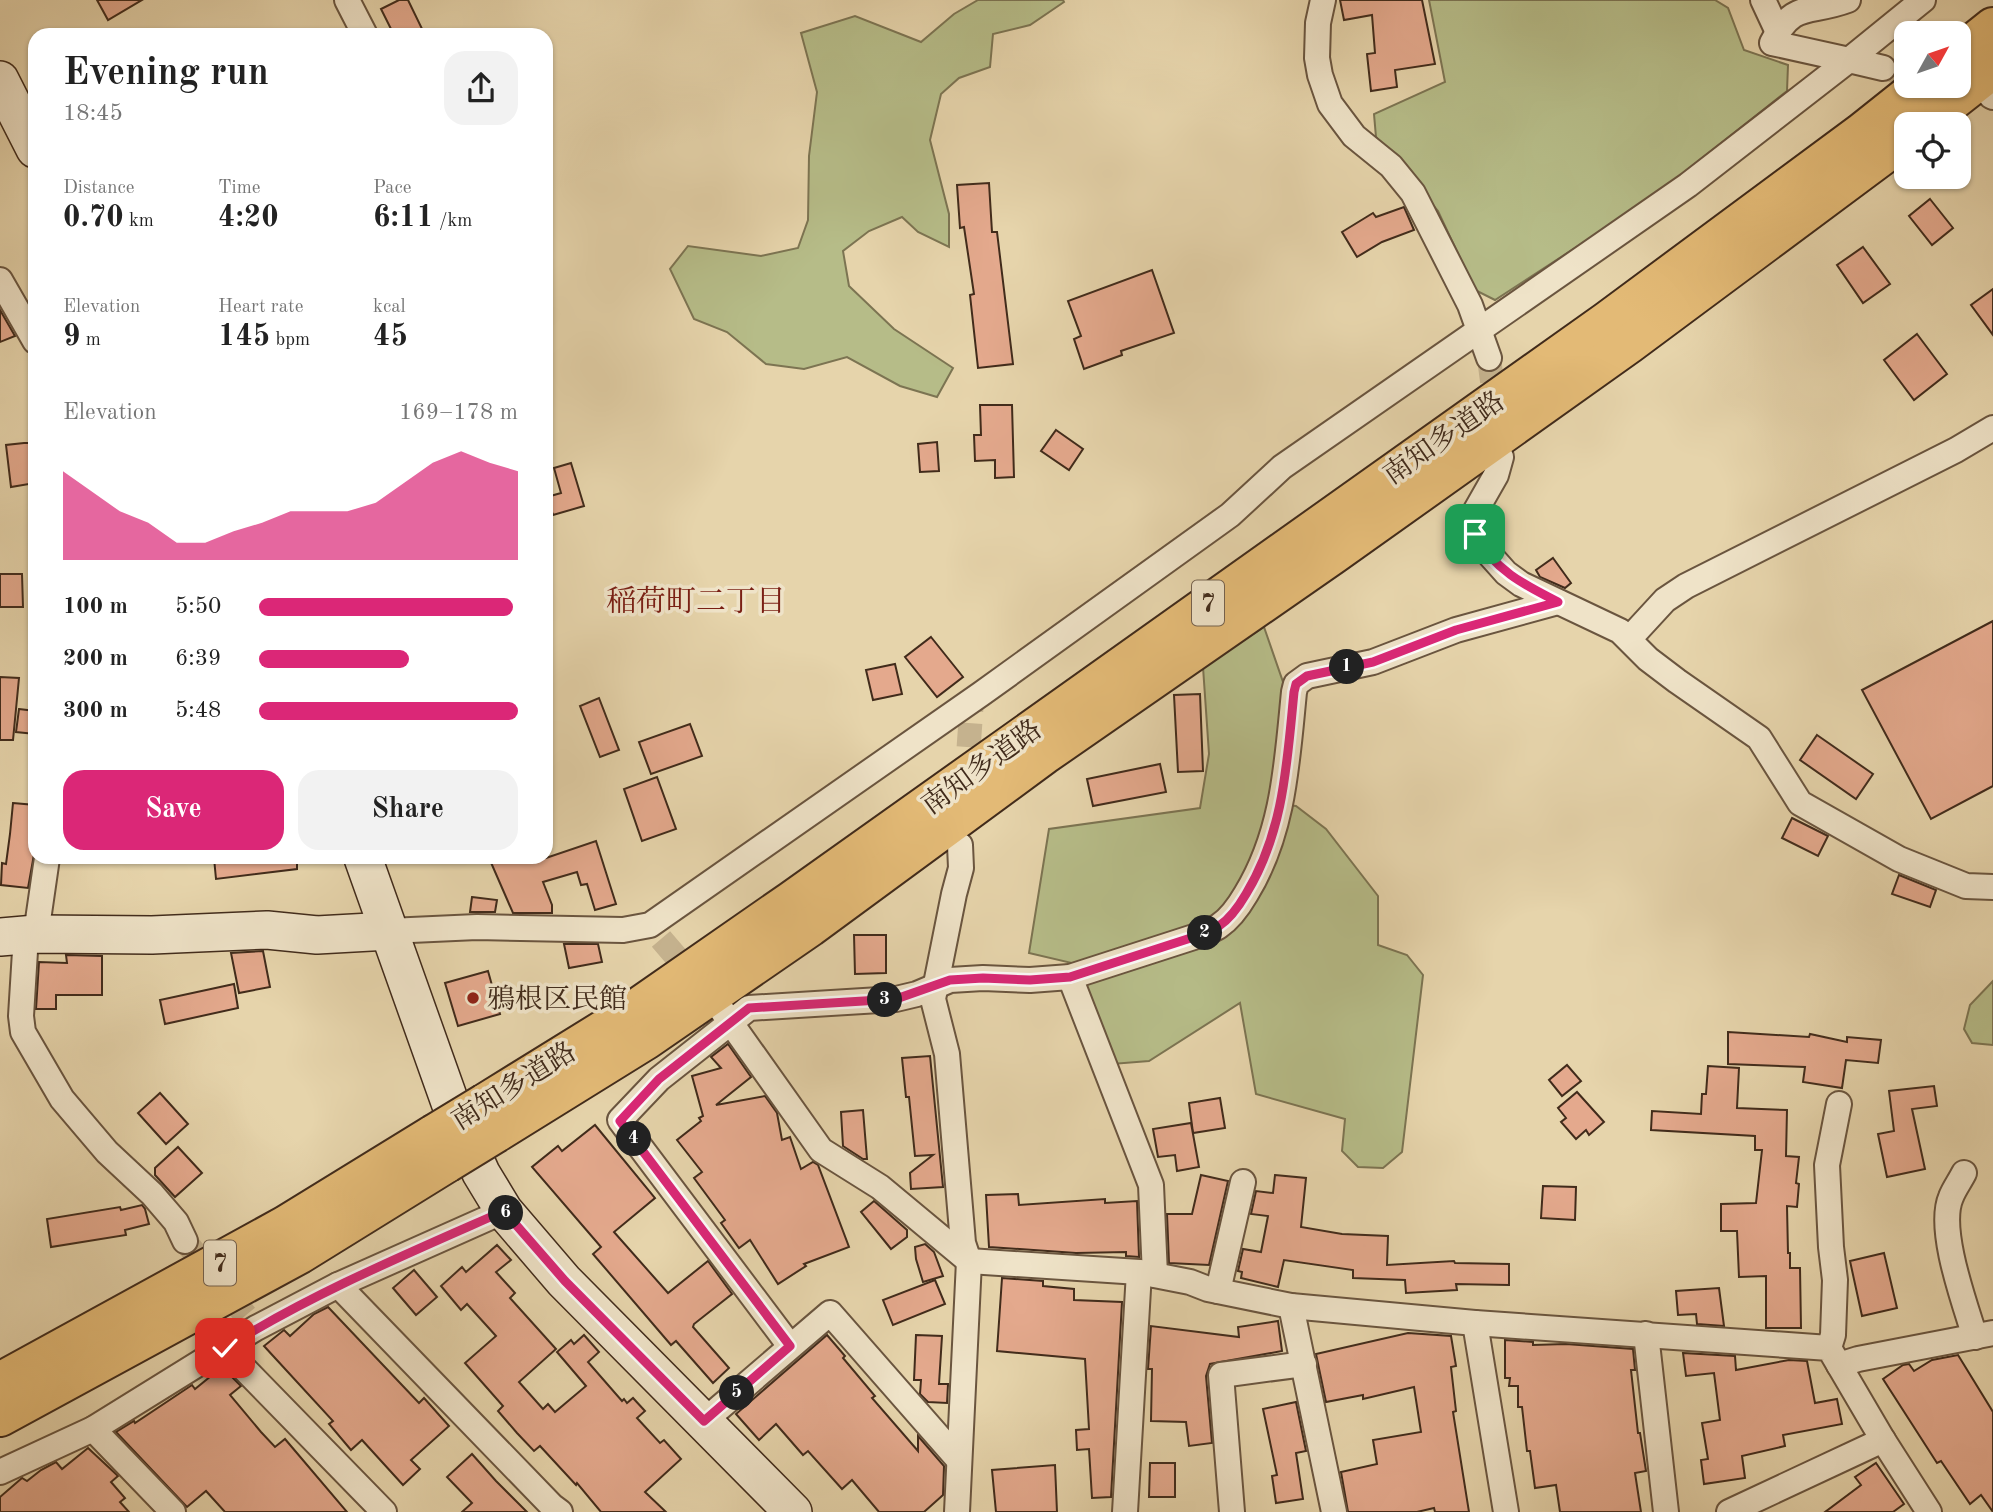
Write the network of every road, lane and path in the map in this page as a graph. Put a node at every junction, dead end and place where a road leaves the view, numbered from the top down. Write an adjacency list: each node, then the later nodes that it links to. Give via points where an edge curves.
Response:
1 (346, 0): 7 (street)
2 (1323, 0): 20 (street, via 1317,58 1330,104 1354,136 1391,166 1413,192)
3 (1763, 0): 8 (street)
4 (1848, 0): 8 (street, via 1804,7 1789,14)
5 (1923, 0): 10 (street)
6 (1993, 27): 9 (highway)
7 (361, 28)
8 (1777, 30): 10 (street, via 1772,43)
9 (1971, 45)
10 (1849, 60): 11 (street); 20 (street, via 1688,184)
11 (1883, 68)
12 (0, 80): 16 (street)
13 (1992, 88): 15 (highway)
14 (1905, 98): 36 (highway, 南知多道路 / 7, via 1607,321 624,1017)
15 (1946, 112)
16 (28, 135)
17 (1894, 147): 36 (highway, 南知多道路 / 7, via 1618,352 1044,755 810,927 646,1040)
18 (0, 280): 19 (street)
19 (28, 329)
20 (1479, 331): 21 (street); 30 (street, via 1282,467 1230,515 655,932 477,927)
21 (1489, 358)
22 (1993, 428): 25 (street, via 1686,586 1665,600)
23 (1501, 457): 24 (street, via 1475,512 1475,534 1506,573)
24 (1558, 602): 25 (street); 32 (street, via 1456,630 1373,662 1302,679 1294,692 1278,818 1259,873 1236,910 1220,926 1200,935)
25 (1630, 638): 29 (street, via 1676,681 1759,738 1800,803 1899,859 1966,886)
26 (961, 845): 33 (street, via 961,868)
27 (45, 864): 31 (street)
28 (365, 864): 30 (street)
29 (1993, 887)
30 (389, 931): 31 (street); 40 (street, via 452,1108)
31 (21, 935): 41 (street, via 23,1032 62,1099 107,1152 152,1194 176,1222)
32 (1070, 977): 33 (street, via 950,980); 43 (street, via 1151,1185)
33 (935, 987): 34 (street, via 885,1000 749,1008); 42 (street, via 933,999 947,1054 963,1243)
34 (724, 1014): 42 (street, via 821,1150 880,1187); 50 (street, via 620,1121)
35 (1839, 1104): 52 (street, via 1827,1165 1835,1280)
36 (491, 1118): 37 (highway, 南知多道路 / 7, bridge)
37 (441, 1148): 54 (highway, 南知多道路 / 7, via 286,1225); 55 (highway, 南知多道路 / 7, via 300,1254)
38 (1965, 1173): 49 (street, via 1950,1199 1947,1218 1955,1275)
39 (1243, 1182): 45 (street)
40 (504, 1211): 44 (street); 56 (street, via 565,1281)
41 (185, 1241)
42 (969, 1261): 43 (street); 59 (street)
43 (1147, 1273): 45 (street); 66 (street)
44 (338, 1285): 51 (street); 64 (street)
45 (1218, 1291): 46 (street)
46 (1291, 1306): 47 (street); 53 (street)
47 (1475, 1323): 48 (street); 69 (street)
48 (1646, 1334): 52 (street); 70 (street)
49 (1984, 1335): 52 (street, via 1858,1359)
50 (790, 1346): 56 (street); 59 (street, via 830,1313)
51 (225, 1348): 57 (street); 63 (street)
52 (1834, 1356): 58 (street)
53 (1304, 1364): 67 (street, via 1222,1375); 68 (street)
54 (0, 1382)
55 (0, 1417)
56 (704, 1421): 61 (street)
57 (93, 1429): 60 (street); 62 (street)
58 (1883, 1440): 71 (street); 72 (street)
59 (958, 1459): 65 (street)
60 (0, 1472)
61 (791, 1511)
62 (173, 1512)
63 (384, 1512)
64 (560, 1512)
65 (957, 1512)
66 (1125, 1512)
67 (1232, 1512)
68 (1334, 1512)
69 (1506, 1512)
70 (1667, 1512)
71 (1729, 1512)
72 (1929, 1512)

